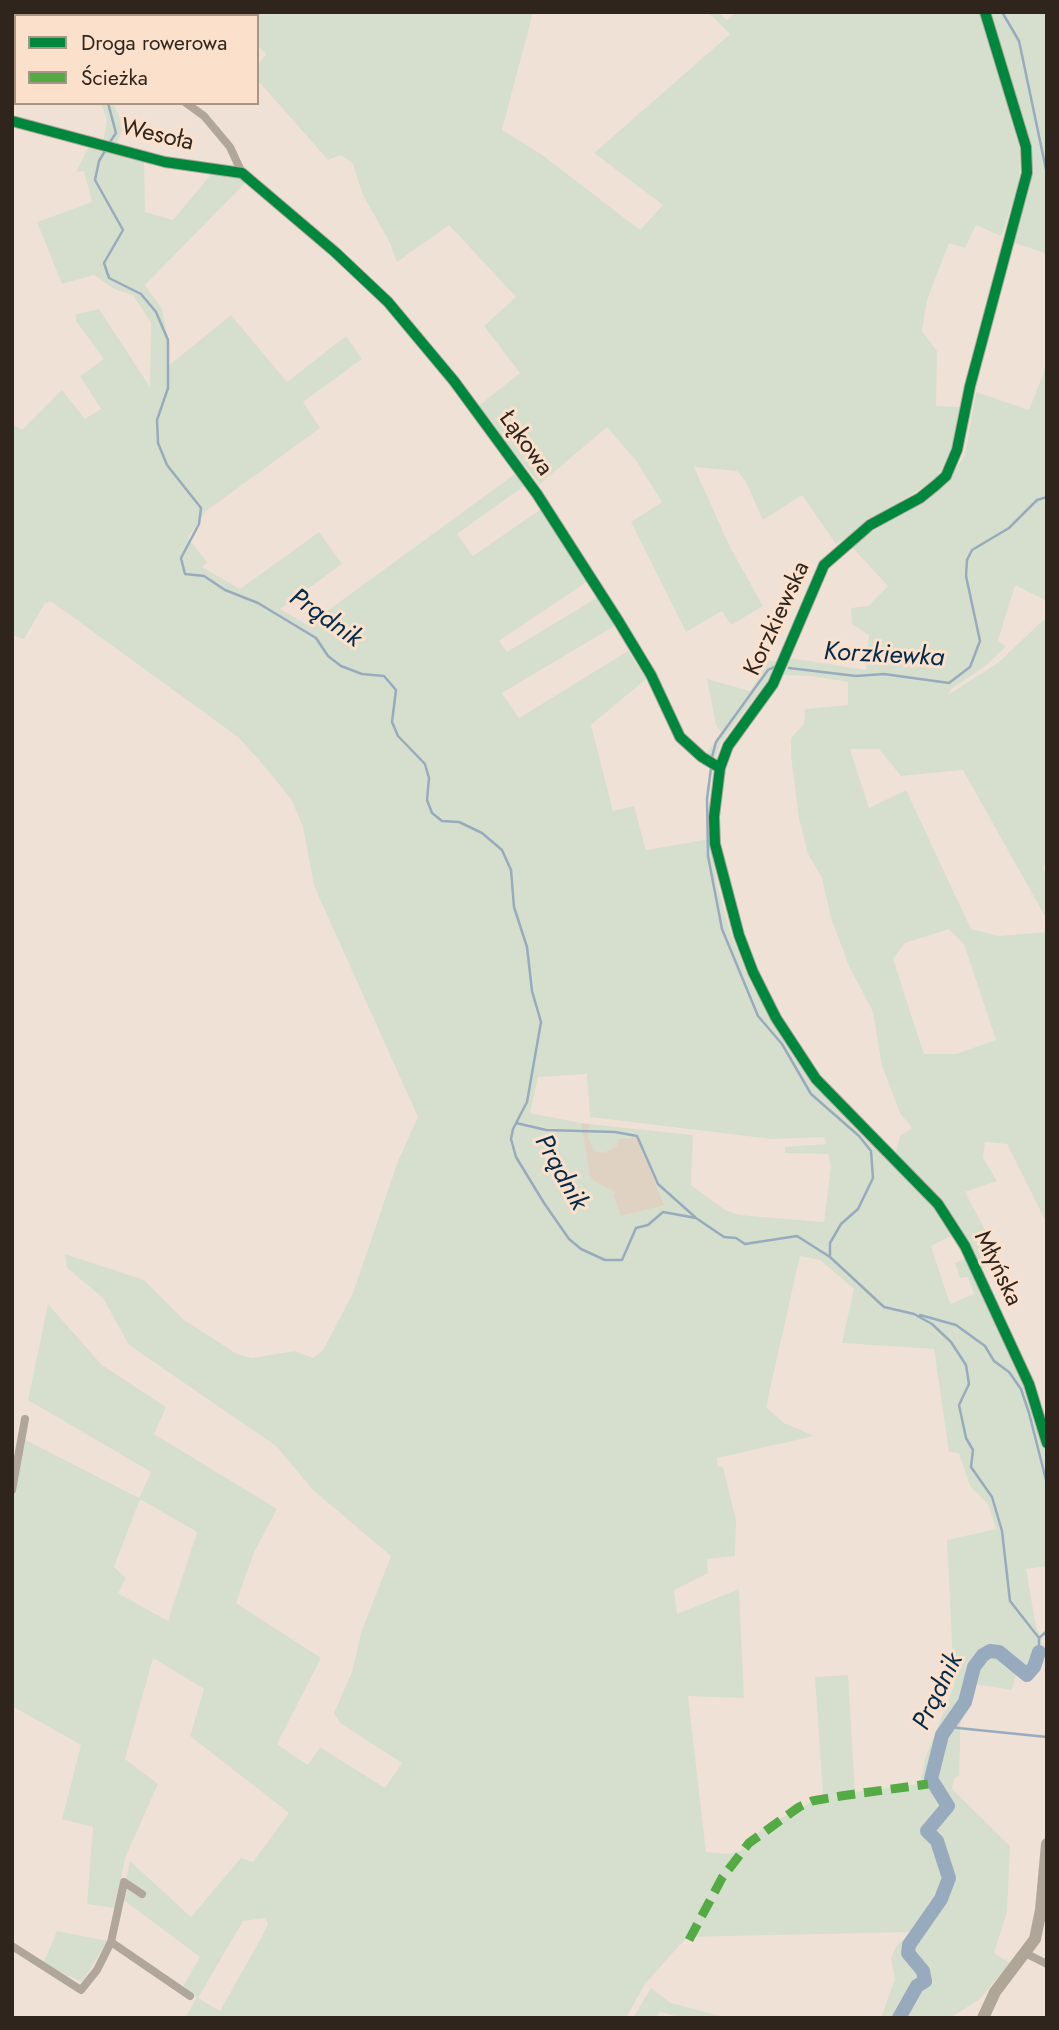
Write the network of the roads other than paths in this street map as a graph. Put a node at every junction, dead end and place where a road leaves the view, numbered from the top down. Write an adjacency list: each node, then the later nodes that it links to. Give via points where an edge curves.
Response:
1 (985, 12): 5 (street, Korzkiewska, via 1026,147 1027,173 957,450 946,476 936,485 870,525 824,565 773,684 736,733)
2 (189, 105): 4 (street, via 230,147)
3 (12, 121): 4 (street, Wesoła, via 170,164)
4 (246, 175): 5 (street, Łąkowa, via 357,272 425,344 551,516 651,675 680,737)
5 (720, 768): 6 (street, Korzkiewska, via 715,844 731,912 752,972 816,1080)
6 (902, 1164): 8 (street, Młyńska, via 938,1205 965,1246 1029,1384)
7 (25, 1419): 9 (street)
8 (1047, 1443)
9 (12, 1490)
10 (1047, 1844): 11 (street)
11 (1045, 1875): 15 (street, via 1038,1928)
12 (142, 1894): 13 (street, via 124,1882)
13 (111, 1941): 14 (street, via 81,1990); 17 (street)
14 (12, 1946)
15 (1027, 1954): 16 (street); 18 (street, via 999,1987)
16 (1047, 1964)
17 (190, 1996)
18 (983, 2018)

